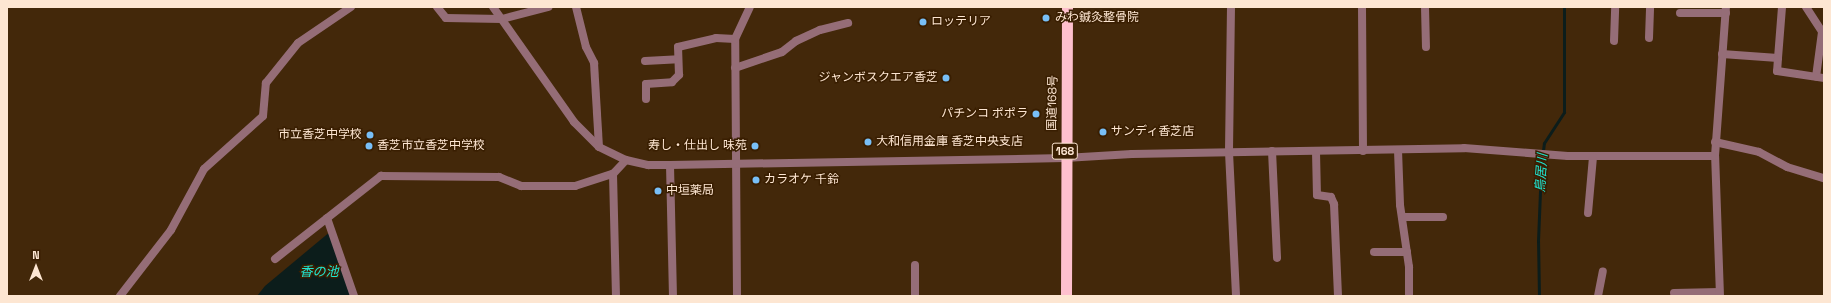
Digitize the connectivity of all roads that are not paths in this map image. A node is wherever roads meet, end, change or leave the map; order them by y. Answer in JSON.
{"nodes":[{"id":1,"x":351,"y":7,"type":"edge"},
{"id":2,"x":437,"y":7,"type":"edge"},
{"id":3,"x":493,"y":7,"type":"edge"},
{"id":4,"x":548,"y":7,"type":"edge"},
{"id":5,"x":576,"y":7,"type":"edge"},
{"id":6,"x":750,"y":7,"type":"edge"},
{"id":7,"x":1067,"y":7,"type":"edge"},
{"id":8,"x":1231,"y":7,"type":"edge"},
{"id":9,"x":1362,"y":7,"type":"edge"},
{"id":10,"x":1425,"y":7,"type":"edge"},
{"id":11,"x":1615,"y":7,"type":"edge"},
{"id":12,"x":1650,"y":7,"type":"edge"},
{"id":13,"x":1782,"y":7,"type":"edge"},
{"id":14,"x":1806,"y":7,"type":"edge"},
{"id":15,"x":1726,"y":10,"type":"edge"},
{"id":16,"x":1680,"y":13,"type":"dead end"},
{"id":17,"x":502,"y":19,"type":"junction"},
{"id":18,"x":848,"y":23,"type":"dead end"},
{"id":19,"x":1650,"y":38,"type":"dead end"},
{"id":20,"x":735,"y":39,"type":"junction"},
{"id":21,"x":1614,"y":41,"type":"dead end"},
{"id":22,"x":1426,"y":47,"type":"dead end"},
{"id":23,"x":1722,"y":54,"type":"junction"},
{"id":24,"x":1778,"y":58,"type":"junction"},
{"id":25,"x":678,"y":59,"type":"junction"},
{"id":26,"x":645,"y":61,"type":"dead end"},
{"id":27,"x":735,"y":68,"type":"junction"},
{"id":28,"x":1820,"y":78,"type":"edge"},
{"id":29,"x":646,"y":99,"type":"dead end"},
{"id":30,"x":1715,"y":142,"type":"junction"},
{"id":31,"x":599,"y":147,"type":"junction"},
{"id":32,"x":1398,"y":150,"type":"junction"},
{"id":33,"x":1272,"y":151,"type":"junction"},
{"id":34,"x":1363,"y":151,"type":"junction"},
{"id":35,"x":1229,"y":152,"type":"junction"},
{"id":36,"x":1316,"y":152,"type":"junction"},
{"id":37,"x":1593,"y":156,"type":"junction"},
{"id":38,"x":1714,"y":156,"type":"junction"},
{"id":39,"x":1065,"y":158,"type":"junction"},
{"id":40,"x":626,"y":160,"type":"junction"},
{"id":41,"x":736,"y":164,"type":"junction"},
{"id":42,"x":670,"y":165,"type":"junction"},
{"id":43,"x":612,"y":174,"type":"junction"},
{"id":44,"x":1824,"y":178,"type":"edge"},
{"id":45,"x":1588,"y":213,"type":"dead end"},
{"id":46,"x":1402,"y":217,"type":"junction"},
{"id":47,"x":1443,"y":217,"type":"dead end"},
{"id":48,"x":327,"y":218,"type":"junction"},
{"id":49,"x":1374,"y":252,"type":"dead end"},
{"id":50,"x":1407,"y":252,"type":"junction"},
{"id":51,"x":1277,"y":258,"type":"dead end"},
{"id":52,"x":275,"y":259,"type":"dead end"},
{"id":53,"x":915,"y":265,"type":"dead end"},
{"id":54,"x":1603,"y":271,"type":"dead end"},
{"id":55,"x":1674,"y":293,"type":"dead end"},
{"id":56,"x":1720,"y":294,"type":"edge"},
{"id":57,"x":120,"y":296,"type":"edge"},
{"id":58,"x":354,"y":296,"type":"edge"},
{"id":59,"x":616,"y":296,"type":"edge"},
{"id":60,"x":673,"y":296,"type":"edge"},
{"id":61,"x":737,"y":296,"type":"edge"},
{"id":62,"x":915,"y":296,"type":"edge"},
{"id":63,"x":1066,"y":296,"type":"edge"},
{"id":64,"x":1236,"y":296,"type":"edge"},
{"id":65,"x":1338,"y":296,"type":"edge"},
{"id":66,"x":1410,"y":296,"type":"edge"},
{"id":67,"x":1598,"y":296,"type":"edge"}],
"edges":[{"from":1,"to":57,"type":"street"},
{"from":2,"to":17,"type":"street"},
{"from":3,"to":17,"type":"street"},
{"from":4,"to":17,"type":"street"},
{"from":5,"to":31,"type":"street"},
{"from":6,"to":20,"type":"street"},
{"from":7,"to":39,"type":"highway","name":"国道168号","number":"168"},
{"from":8,"to":35,"type":"street"},
{"from":9,"to":34,"type":"street"},
{"from":10,"to":22,"type":"street"},
{"from":11,"to":21,"type":"street"},
{"from":12,"to":19,"type":"street"},
{"from":13,"to":24,"type":"street"},
{"from":14,"to":28,"type":"street"},
{"from":15,"to":16,"type":"street"},
{"from":15,"to":23,"type":"street"},
{"from":17,"to":31,"type":"street"},
{"from":18,"to":27,"type":"street"},
{"from":20,"to":25,"type":"street"},
{"from":20,"to":27,"type":"street"},
{"from":23,"to":24,"type":"street"},
{"from":23,"to":30,"type":"street"},
{"from":24,"to":28,"type":"street"},
{"from":25,"to":26,"type":"street"},
{"from":25,"to":29,"type":"street"},
{"from":27,"to":41,"type":"street"},
{"from":30,"to":38,"type":"street"},
{"from":30,"to":44,"type":"street"},
{"from":31,"to":40,"type":"street"},
{"from":32,"to":34,"type":"street"},
{"from":32,"to":37,"type":"street"},
{"from":32,"to":46,"type":"street"},
{"from":33,"to":35,"type":"street"},
{"from":33,"to":36,"type":"street"},
{"from":33,"to":51,"type":"street"},
{"from":34,"to":36,"type":"street"},
{"from":35,"to":39,"type":"street"},
{"from":35,"to":64,"type":"street"},
{"from":36,"to":65,"type":"street"},
{"from":37,"to":38,"type":"street"},
{"from":37,"to":45,"type":"street"},
{"from":38,"to":56,"type":"street"},
{"from":39,"to":41,"type":"street"},
{"from":39,"to":63,"type":"highway","name":"国道168号","number":"168"},
{"from":40,"to":42,"type":"street"},
{"from":40,"to":43,"type":"street"},
{"from":41,"to":42,"type":"street"},
{"from":41,"to":61,"type":"street"},
{"from":42,"to":60,"type":"street"},
{"from":43,"to":48,"type":"street"},
{"from":43,"to":59,"type":"street"},
{"from":46,"to":47,"type":"street"},
{"from":46,"to":50,"type":"street"},
{"from":48,"to":52,"type":"street"},
{"from":48,"to":58,"type":"street"},
{"from":49,"to":50,"type":"street"},
{"from":50,"to":66,"type":"street"},
{"from":53,"to":62,"type":"street"},
{"from":54,"to":67,"type":"street"},
{"from":55,"to":56,"type":"street"}]}
